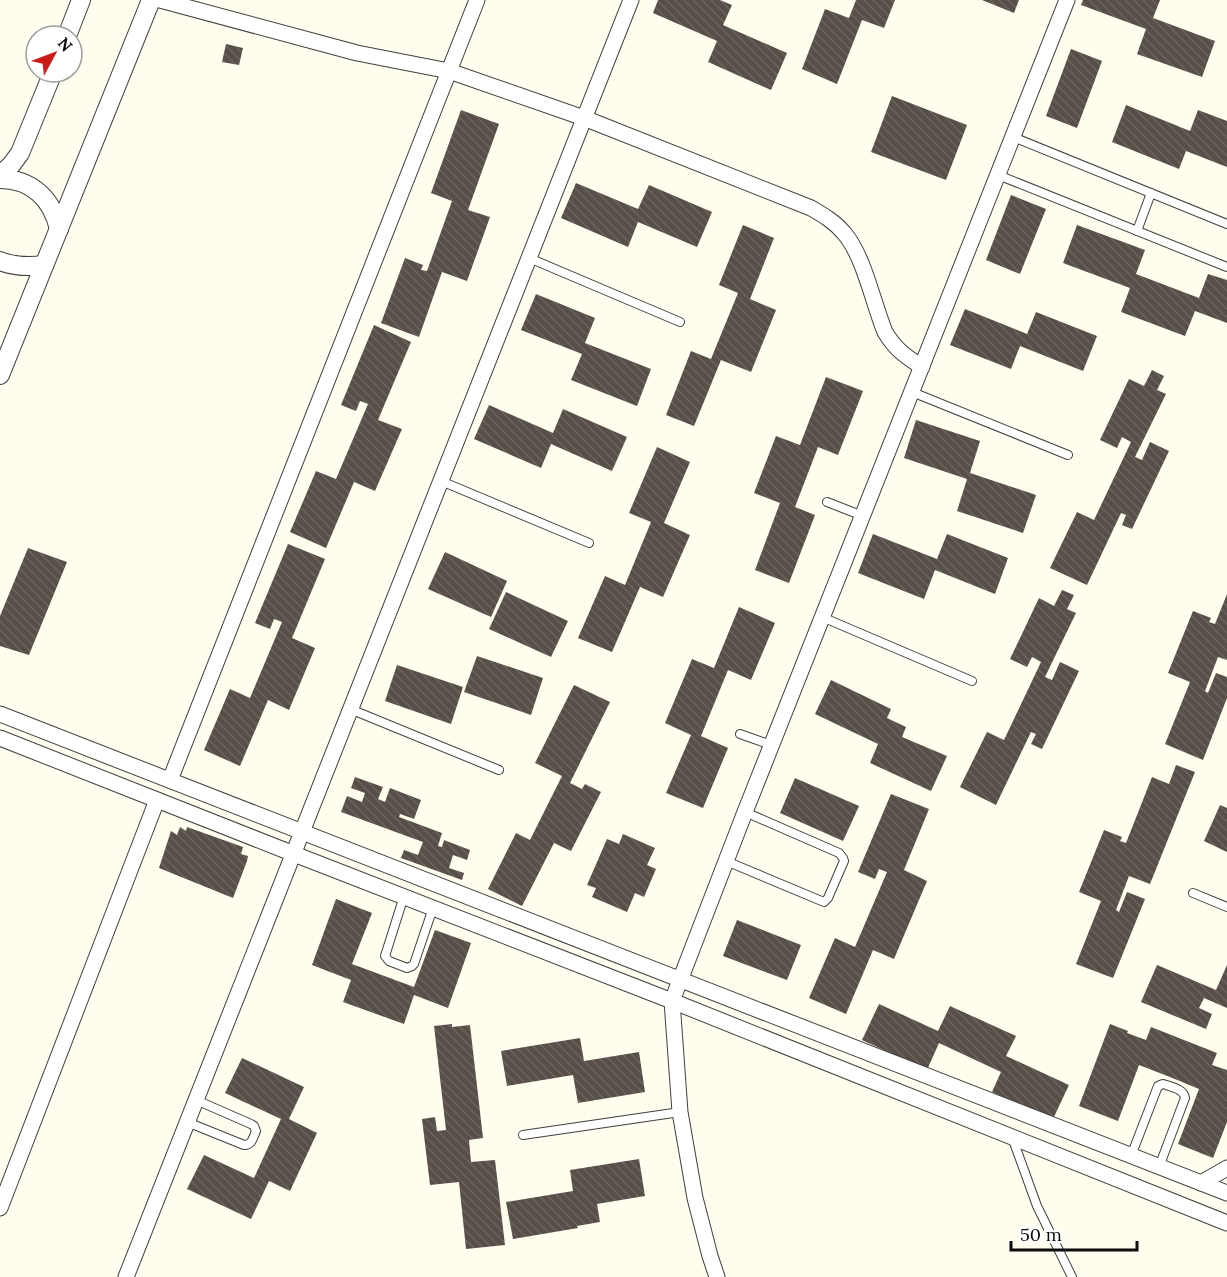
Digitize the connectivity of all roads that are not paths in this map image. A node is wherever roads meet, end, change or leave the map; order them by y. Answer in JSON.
{"nodes":[{"id":1,"x":81,"y":0,"type":"edge"},
{"id":2,"x":151,"y":0,"type":"edge"},
{"id":3,"x":160,"y":0,"type":"edge"},
{"id":4,"x":477,"y":0,"type":"edge"},
{"id":5,"x":631,"y":0,"type":"edge"},
{"id":6,"x":1067,"y":0,"type":"edge"},
{"id":7,"x":72,"y":24,"type":"edge"},
{"id":8,"x":449,"y":72,"type":"junction"},
{"id":9,"x":47,"y":84,"type":"edge"},
{"id":10,"x":584,"y":118,"type":"junction"},
{"id":11,"x":1013,"y":137,"type":"junction"},
{"id":12,"x":998,"y":175,"type":"junction"},
{"id":13,"x":0,"y":178,"type":"edge"},
{"id":14,"x":1152,"y":193,"type":"junction"},
{"id":15,"x":1227,"y":224,"type":"edge"},
{"id":16,"x":59,"y":229,"type":"junction"},
{"id":17,"x":1137,"y":231,"type":"junction"},
{"id":18,"x":529,"y":258,"type":"junction"},
{"id":19,"x":0,"y":261,"type":"edge"},
{"id":20,"x":44,"y":265,"type":"junction"},
{"id":21,"x":1227,"y":267,"type":"edge"},
{"id":22,"x":680,"y":322,"type":"dead end"},
{"id":23,"x":922,"y":367,"type":"junction"},
{"id":24,"x":0,"y":375,"type":"edge"},
{"id":25,"x":912,"y":392,"type":"junction"},
{"id":26,"x":1068,"y":455,"type":"dead end"},
{"id":27,"x":441,"y":481,"type":"junction"},
{"id":28,"x":827,"y":502,"type":"dead end"},
{"id":29,"x":862,"y":516,"type":"junction"},
{"id":30,"x":589,"y":543,"type":"dead end"},
{"id":31,"x":822,"y":616,"type":"junction"},
{"id":32,"x":972,"y":681,"type":"dead end"},
{"id":33,"x":350,"y":709,"type":"junction"},
{"id":34,"x":0,"y":714,"type":"edge"},
{"id":35,"x":740,"y":734,"type":"dead end"},
{"id":36,"x":0,"y":738,"type":"edge"},
{"id":37,"x":771,"y":745,"type":"junction"},
{"id":38,"x":499,"y":770,"type":"dead end"},
{"id":39,"x":170,"y":780,"type":"junction"},
{"id":40,"x":157,"y":800,"type":"junction"},
{"id":41,"x":745,"y":812,"type":"junction"},
{"id":42,"x":303,"y":832,"type":"junction"},
{"id":43,"x":294,"y":854,"type":"junction"},
{"id":44,"x":726,"y":861,"type":"junction"},
{"id":45,"x":1193,"y":893,"type":"dead end"},
{"id":46,"x":404,"y":896,"type":"junction"},
{"id":47,"x":1227,"y":907,"type":"edge"},
{"id":48,"x":433,"y":908,"type":"junction"},
{"id":49,"x":679,"y":979,"type":"junction"},
{"id":50,"x":672,"y":1000,"type":"junction"},
{"id":51,"x":196,"y":1100,"type":"junction"},
{"id":52,"x":680,"y":1112,"type":"junction"},
{"id":53,"x":187,"y":1122,"type":"junction"},
{"id":54,"x":523,"y":1135,"type":"dead end"},
{"id":55,"x":1012,"y":1136,"type":"junction"},
{"id":56,"x":1131,"y":1156,"type":"junction"},
{"id":57,"x":1159,"y":1167,"type":"junction"},
{"id":58,"x":1227,"y":1168,"type":"edge"},
{"id":59,"x":1200,"y":1183,"type":"junction"},
{"id":60,"x":1227,"y":1193,"type":"edge"},
{"id":61,"x":0,"y":1208,"type":"edge"},
{"id":62,"x":1227,"y":1223,"type":"edge"},
{"id":63,"x":126,"y":1277,"type":"edge"},
{"id":64,"x":717,"y":1277,"type":"edge"},
{"id":65,"x":1072,"y":1277,"type":"edge"}],
"edges":[{"from":1,"to":7,"type":"street"},
{"from":2,"to":16,"type":"street"},
{"from":3,"to":8,"type":"street"},
{"from":4,"to":8,"type":"street"},
{"from":5,"to":10,"type":"street"},
{"from":6,"to":11,"type":"street"},
{"from":8,"to":10,"type":"street"},
{"from":8,"to":39,"type":"street"},
{"from":9,"to":13,"type":"street"},
{"from":10,"to":18,"type":"street"},
{"from":10,"to":23,"type":"street"},
{"from":11,"to":12,"type":"street"},
{"from":11,"to":14,"type":"lane"},
{"from":12,"to":17,"type":"lane"},
{"from":12,"to":23,"type":"street"},
{"from":13,"to":16,"type":"street"},
{"from":14,"to":15,"type":"lane"},
{"from":14,"to":17,"type":"lane"},
{"from":16,"to":20,"type":"street"},
{"from":17,"to":21,"type":"lane"},
{"from":18,"to":22,"type":"lane"},
{"from":18,"to":27,"type":"street"},
{"from":19,"to":20,"type":"street"},
{"from":20,"to":24,"type":"street"},
{"from":23,"to":25,"type":"street"},
{"from":25,"to":26,"type":"lane"},
{"from":25,"to":29,"type":"street"},
{"from":27,"to":30,"type":"lane"},
{"from":27,"to":33,"type":"street"},
{"from":28,"to":29,"type":"lane"},
{"from":29,"to":31,"type":"street"},
{"from":31,"to":32,"type":"lane"},
{"from":31,"to":37,"type":"street"},
{"from":33,"to":38,"type":"lane"},
{"from":33,"to":42,"type":"street"},
{"from":34,"to":39,"type":"street"},
{"from":35,"to":37,"type":"lane"},
{"from":36,"to":40,"type":"street"},
{"from":37,"to":41,"type":"street"},
{"from":39,"to":42,"type":"street"},
{"from":40,"to":43,"type":"street"},
{"from":40,"to":61,"type":"street"},
{"from":41,"to":44,"type":"street"},
{"from":41,"to":44,"type":"lane"},
{"from":42,"to":43,"type":"street"},
{"from":42,"to":49,"type":"street"},
{"from":43,"to":46,"type":"street"},
{"from":43,"to":51,"type":"street"},
{"from":44,"to":49,"type":"street"},
{"from":45,"to":47,"type":"lane"},
{"from":46,"to":48,"type":"street"},
{"from":46,"to":48,"type":"lane"},
{"from":48,"to":50,"type":"street"},
{"from":49,"to":50,"type":"street"},
{"from":49,"to":56,"type":"street"},
{"from":50,"to":52,"type":"street"},
{"from":50,"to":55,"type":"street"},
{"from":51,"to":53,"type":"street"},
{"from":51,"to":53,"type":"lane"},
{"from":52,"to":54,"type":"lane"},
{"from":52,"to":64,"type":"street"},
{"from":53,"to":63,"type":"street"},
{"from":55,"to":62,"type":"street"},
{"from":55,"to":65,"type":"lane"},
{"from":56,"to":57,"type":"street"},
{"from":56,"to":57,"type":"lane"},
{"from":57,"to":59,"type":"street"},
{"from":58,"to":59,"type":"street"},
{"from":59,"to":60,"type":"street"}]}
